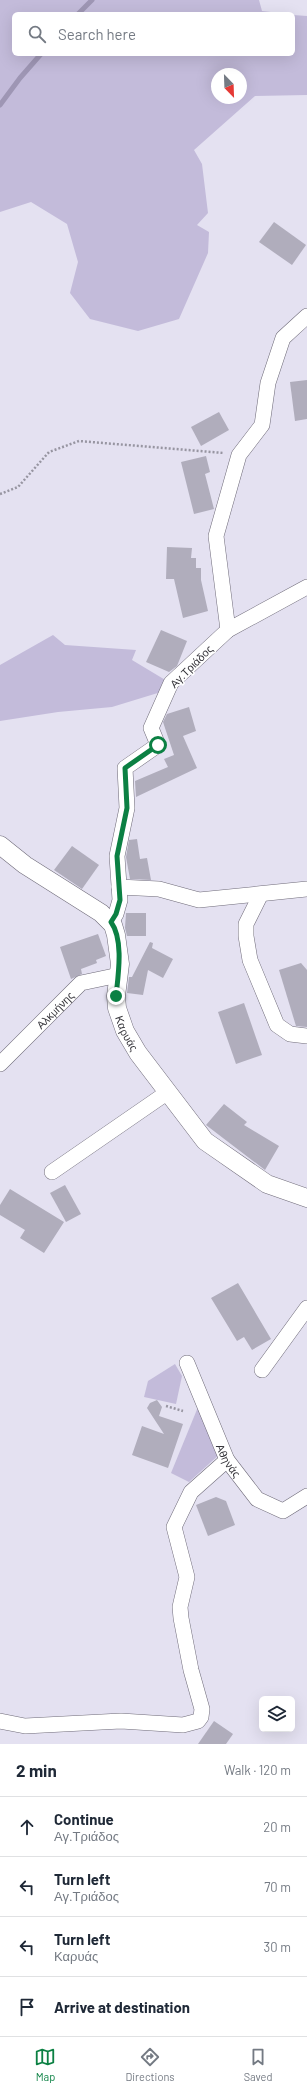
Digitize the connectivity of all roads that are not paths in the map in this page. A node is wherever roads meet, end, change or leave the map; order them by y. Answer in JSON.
{"nodes":[{"id":1,"x":307,"y":316,"type":"edge"},
{"id":2,"x":307,"y":587,"type":"edge"},
{"id":3,"x":228,"y":630,"type":"junction"},
{"id":4,"x":0,"y":845,"type":"edge"},
{"id":5,"x":118,"y":887,"type":"junction"},
{"id":6,"x":307,"y":889,"type":"edge"},
{"id":7,"x":261,"y":894,"type":"junction"},
{"id":8,"x":111,"y":922,"type":"junction"},
{"id":9,"x":119,"y":976,"type":"junction"},
{"id":10,"x":307,"y":1036,"type":"edge"},
{"id":11,"x":0,"y":1064,"type":"edge"},
{"id":12,"x":168,"y":1092,"type":"junction"},
{"id":13,"x":52,"y":1172,"type":"dead end"},
{"id":14,"x":307,"y":1198,"type":"edge"},
{"id":15,"x":307,"y":1308,"type":"edge"},
{"id":16,"x":187,"y":1363,"type":"dead end"},
{"id":17,"x":262,"y":1370,"type":"dead end"},
{"id":18,"x":227,"y":1460,"type":"junction"},
{"id":19,"x":307,"y":1496,"type":"edge"},
{"id":20,"x":0,"y":1721,"type":"edge"}],
"edges":[{"from":1,"to":3,"type":"street"},
{"from":2,"to":3,"type":"street"},
{"from":3,"to":5,"type":"street","name":"Αγ.Τριάδος"},
{"from":4,"to":8,"type":"street"},
{"from":5,"to":7,"type":"street"},
{"from":5,"to":8,"type":"street","name":"Αγ.Τριάδος"},
{"from":6,"to":7,"type":"street"},
{"from":7,"to":10,"type":"street"},
{"from":8,"to":9,"type":"street","name":"Καρυάς"},
{"from":9,"to":11,"type":"street","name":"Αλκμήνης"},
{"from":9,"to":12,"type":"street","name":"Καρυάς"},
{"from":12,"to":13,"type":"street"},
{"from":12,"to":14,"type":"street","name":"Καρυάς"},
{"from":15,"to":17,"type":"street"},
{"from":16,"to":18,"type":"street","name":"Αθηνάς"},
{"from":18,"to":19,"type":"street","name":"Αθηνάς"},
{"from":18,"to":20,"type":"street"}]}
